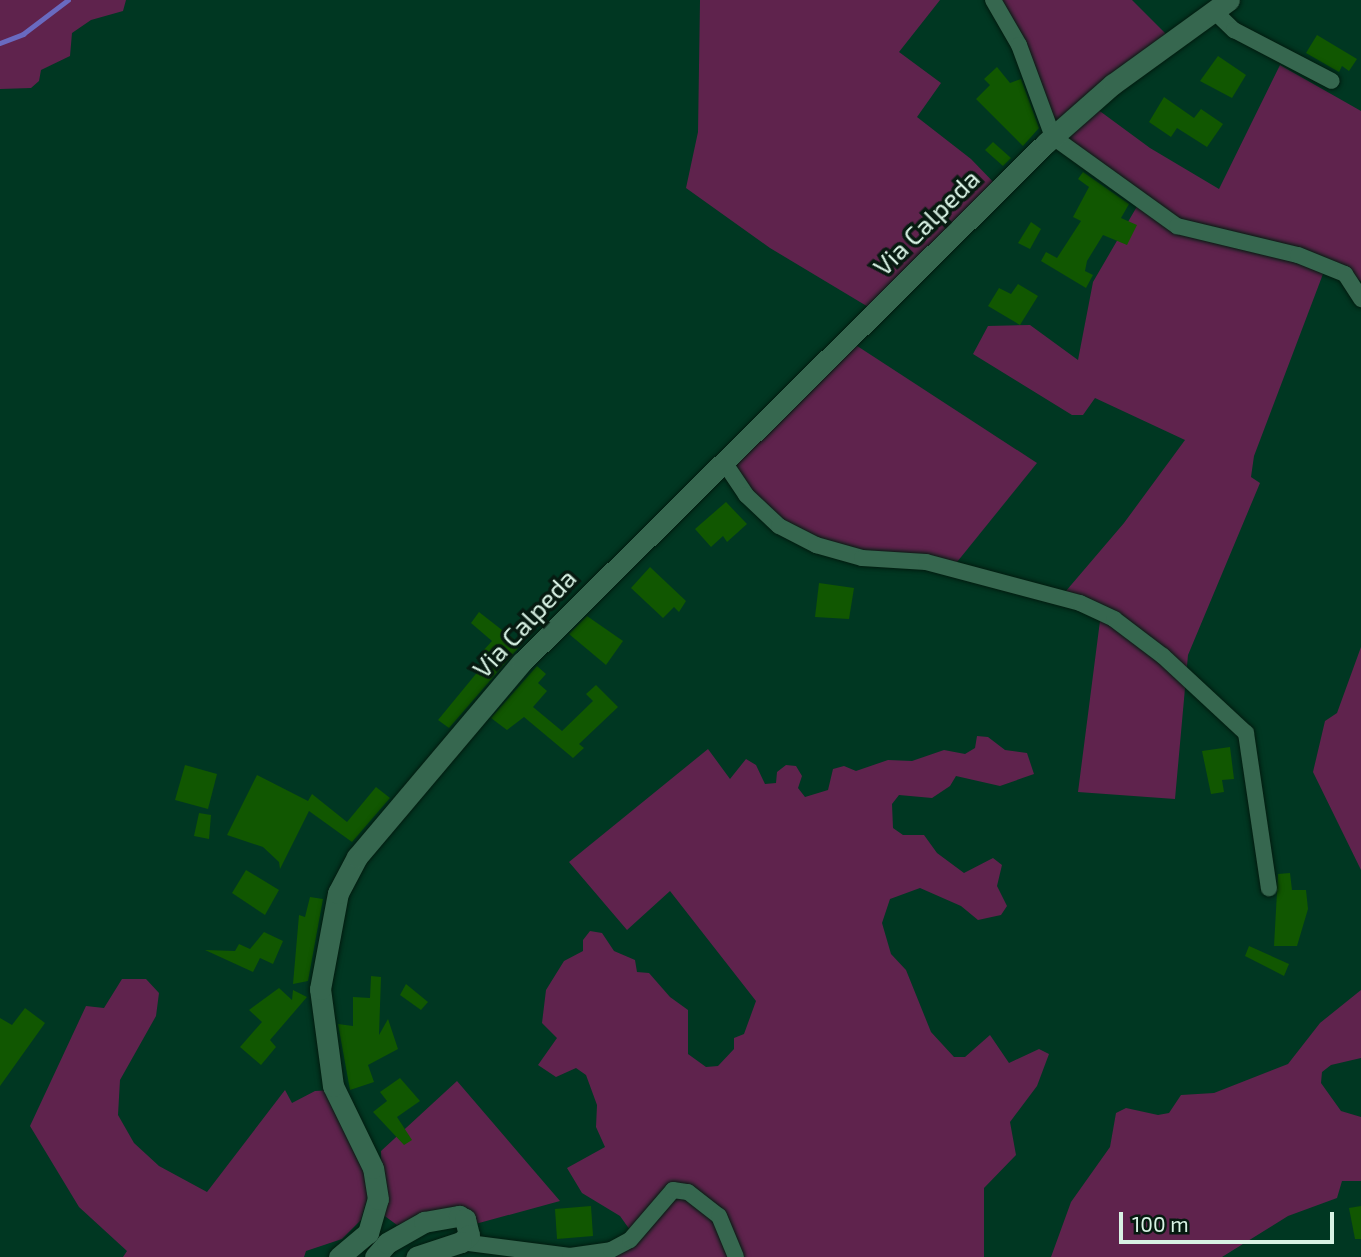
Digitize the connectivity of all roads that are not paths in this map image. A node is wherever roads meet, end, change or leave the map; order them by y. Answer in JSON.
{"nodes":[{"id":1,"x":993,"y":0,"type":"edge"},
{"id":2,"x":1221,"y":6,"type":"edge"},
{"id":3,"x":1332,"y":81,"type":"dead end"},
{"id":4,"x":1052,"y":136,"type":"junction"},
{"id":5,"x":1353,"y":277,"type":"edge"},
{"id":6,"x":1361,"y":299,"type":"edge"},
{"id":7,"x":724,"y":462,"type":"junction"},
{"id":8,"x":1269,"y":888,"type":"dead end"},
{"id":9,"x":461,"y":1242,"type":"junction"},
{"id":10,"x":339,"y":1257,"type":"edge"},
{"id":11,"x":374,"y":1257,"type":"edge"},
{"id":12,"x":416,"y":1257,"type":"edge"},
{"id":13,"x":736,"y":1257,"type":"edge"}],
"edges":[{"from":1,"to":4,"type":"street"},
{"from":2,"to":3,"type":"street"},
{"from":2,"to":4,"type":"street","name":"Via Calpeda"},
{"from":4,"to":5,"type":"street"},
{"from":4,"to":7,"type":"street","name":"Via Calpeda"},
{"from":5,"to":6,"type":"street"},
{"from":7,"to":8,"type":"street"},
{"from":7,"to":10,"type":"street","name":"Via Calpeda"},
{"from":9,"to":11,"type":"street"},
{"from":9,"to":12,"type":"street"},
{"from":9,"to":13,"type":"street"}]}
